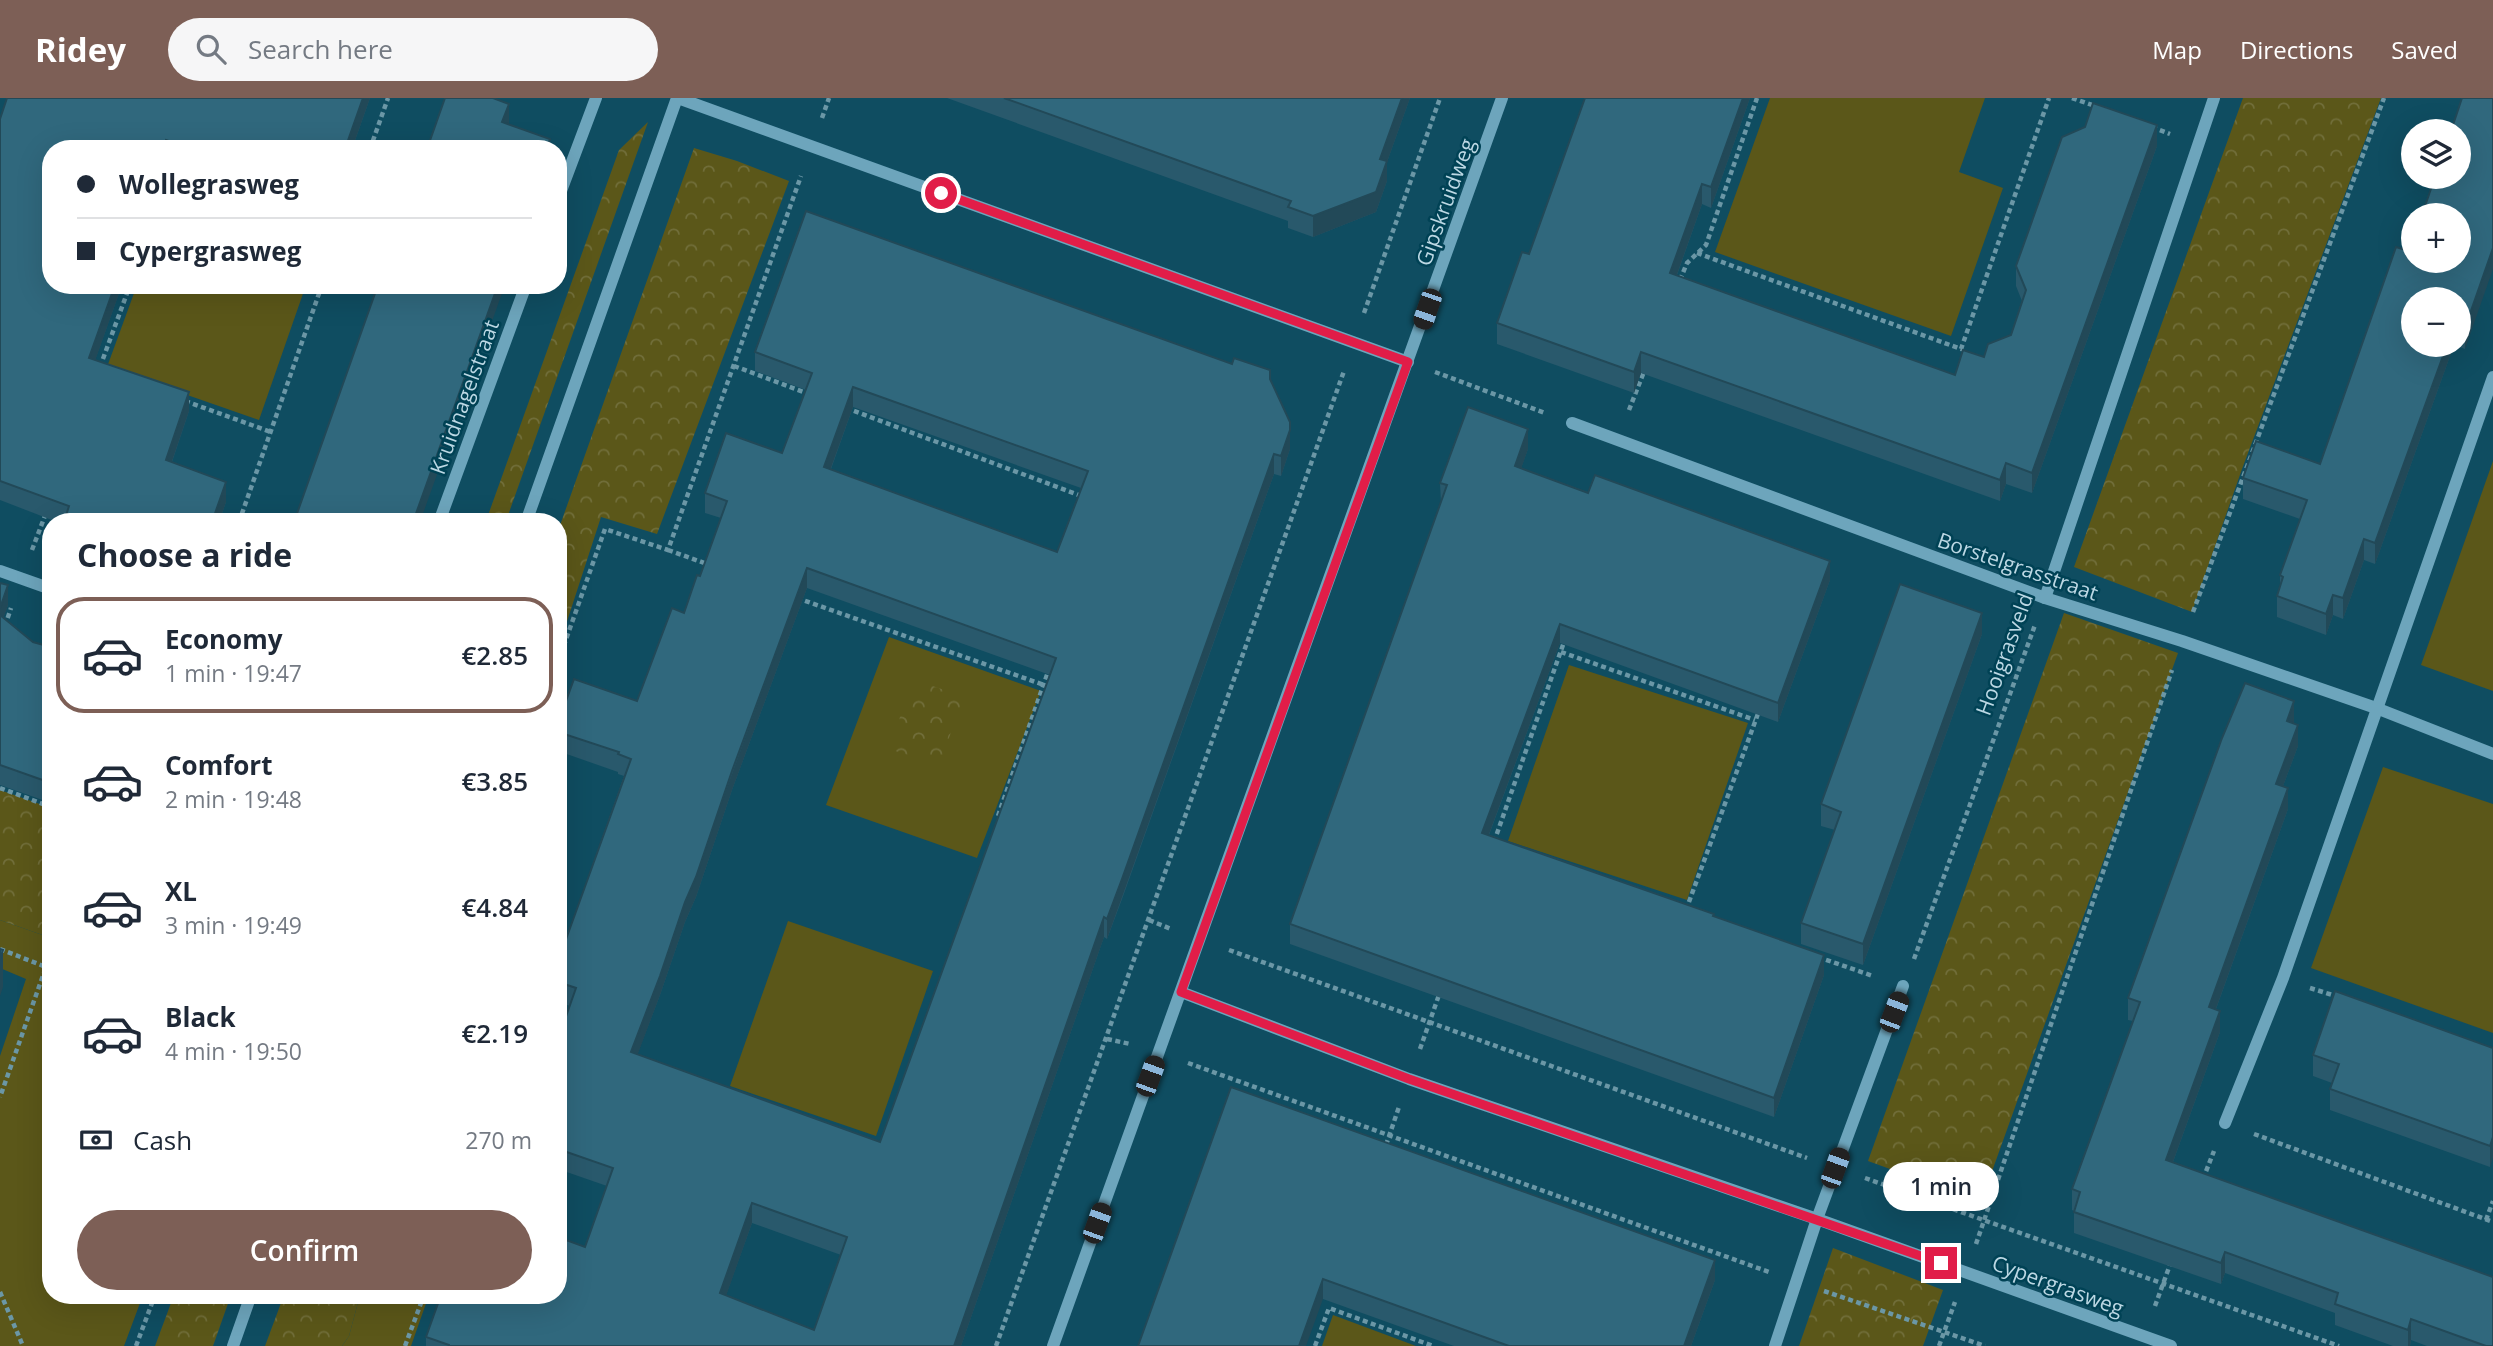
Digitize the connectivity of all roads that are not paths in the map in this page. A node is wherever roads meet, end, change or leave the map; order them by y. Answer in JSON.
{"nodes":[{"id":1,"x":596,"y":98,"type":"edge"},
{"id":2,"x":678,"y":98,"type":"edge"},
{"id":3,"x":1502,"y":98,"type":"edge"},
{"id":4,"x":2214,"y":98,"type":"edge"},
{"id":5,"x":567,"y":175,"type":"edge"},
{"id":6,"x":523,"y":294,"type":"edge"},
{"id":7,"x":1408,"y":362,"type":"junction"},
{"id":8,"x":2493,"y":377,"type":"edge"},
{"id":9,"x":1572,"y":423,"type":"road end"},
{"id":10,"x":442,"y":513,"type":"edge"},
{"id":11,"x":529,"y":513,"type":"edge"},
{"id":12,"x":0,"y":571,"type":"edge"},
{"id":13,"x":42,"y":586,"type":"edge"},
{"id":14,"x":2045,"y":598,"type":"junction"},
{"id":15,"x":2376,"y":708,"type":"junction"},
{"id":16,"x":2493,"y":754,"type":"edge"},
{"id":17,"x":1903,"y":986,"type":"road end"},
{"id":18,"x":1181,"y":992,"type":"junction"},
{"id":19,"x":2225,"y":1123,"type":"road end"},
{"id":20,"x":1817,"y":1219,"type":"junction"},
{"id":21,"x":248,"y":1304,"type":"edge"},
{"id":22,"x":233,"y":1346,"type":"edge"},
{"id":23,"x":1053,"y":1346,"type":"edge"},
{"id":24,"x":1775,"y":1346,"type":"edge"},
{"id":25,"x":2171,"y":1346,"type":"edge"}],
"edges":[{"from":1,"to":5,"type":"street"},
{"from":2,"to":7,"type":"street"},
{"from":2,"to":11,"type":"street"},
{"from":3,"to":7,"type":"street","name":"Gipskruidweg"},
{"from":4,"to":14,"type":"street","name":"Hooigrasveld"},
{"from":6,"to":10,"type":"street","name":"Kruidnagelstraat"},
{"from":7,"to":18,"type":"street","name":"Gipskruidweg"},
{"from":8,"to":15,"type":"street"},
{"from":9,"to":14,"type":"street","name":"Borstelgrasstraat"},
{"from":12,"to":13,"type":"street"},
{"from":14,"to":15,"type":"street","name":"Borstelgrasstraat"},
{"from":15,"to":16,"type":"street","name":"Borstelgrasstraat"},
{"from":15,"to":19,"type":"street"},
{"from":17,"to":20,"type":"street"},
{"from":18,"to":20,"type":"street","name":"Cypergrasweg"},
{"from":18,"to":23,"type":"street","name":"Gipskruidweg"},
{"from":20,"to":24,"type":"street"},
{"from":20,"to":25,"type":"street","name":"Cypergrasweg"},
{"from":21,"to":22,"type":"street"}]}
